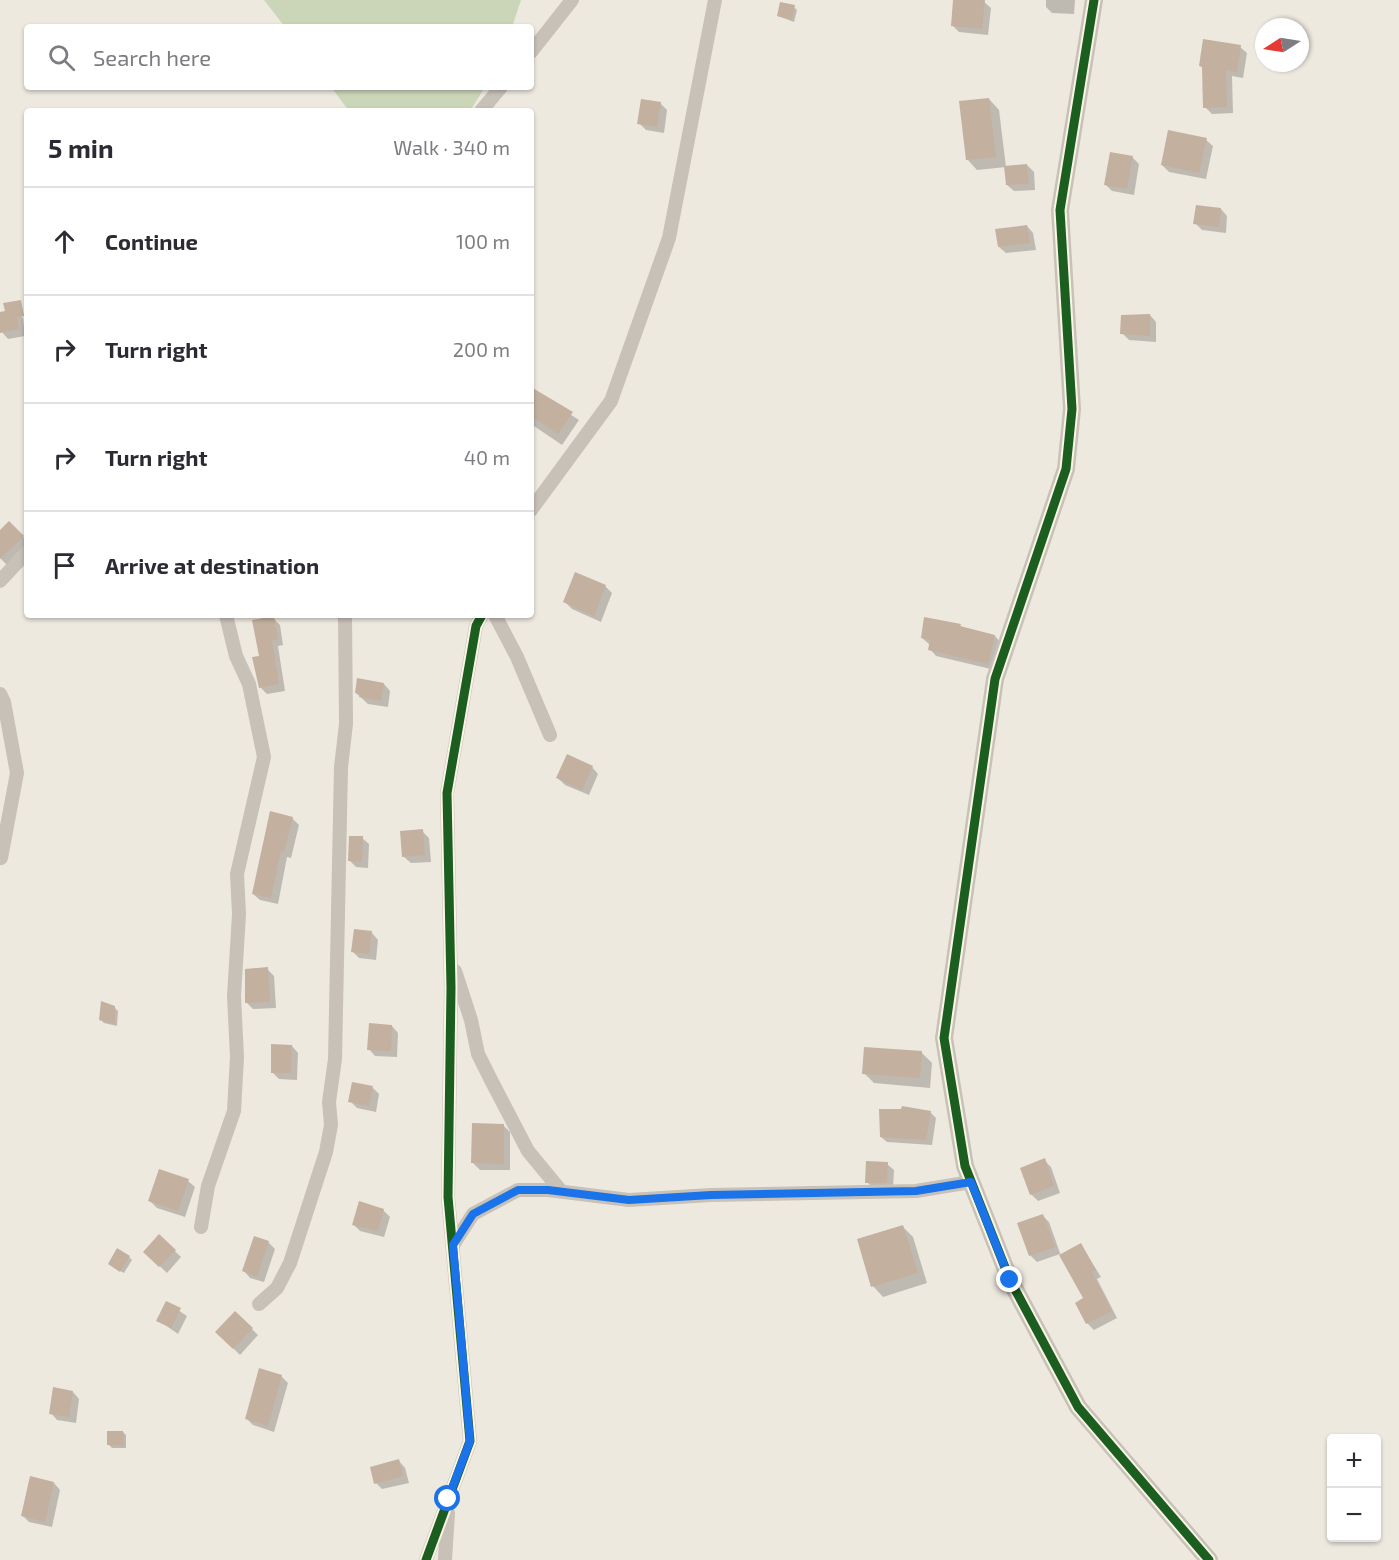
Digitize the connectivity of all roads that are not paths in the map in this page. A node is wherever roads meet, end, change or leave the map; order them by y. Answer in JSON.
{"nodes":[{"id":1,"x":572,"y":0,"type":"edge"},
{"id":2,"x":716,"y":0,"type":"edge"},
{"id":3,"x":1094,"y":0,"type":"edge"},
{"id":4,"x":534,"y":47,"type":"edge"},
{"id":5,"x":498,"y":90,"type":"edge"},
{"id":6,"x":484,"y":108,"type":"edge"},
{"id":7,"x":534,"y":506,"type":"edge"},
{"id":8,"x":24,"y":555,"type":"edge"},
{"id":9,"x":0,"y":581,"type":"edge"},
{"id":10,"x":227,"y":618,"type":"edge"},
{"id":11,"x":345,"y":618,"type":"edge"},
{"id":12,"x":481,"y":618,"type":"edge"},
{"id":13,"x":497,"y":618,"type":"edge"},
{"id":14,"x":0,"y":694,"type":"edge"},
{"id":15,"x":550,"y":735,"type":"dead end"},
{"id":16,"x":1,"y":858,"type":"edge"},
{"id":17,"x":451,"y":959,"type":"junction"},
{"id":18,"x":971,"y":1182,"type":"junction"},
{"id":19,"x":561,"y":1191,"type":"junction"},
{"id":20,"x":201,"y":1227,"type":"dead end"},
{"id":21,"x":453,"y":1245,"type":"junction"},
{"id":22,"x":259,"y":1304,"type":"dead end"},
{"id":23,"x":448,"y":1499,"type":"junction"},
{"id":24,"x":426,"y":1560,"type":"edge"},
{"id":25,"x":444,"y":1560,"type":"edge"},
{"id":26,"x":1209,"y":1560,"type":"edge"}],
"edges":[{"from":1,"to":4,"type":"street"},
{"from":2,"to":7,"type":"street"},
{"from":3,"to":18,"type":"street"},
{"from":5,"to":6,"type":"street"},
{"from":8,"to":9,"type":"street"},
{"from":10,"to":20,"type":"street"},
{"from":11,"to":22,"type":"street"},
{"from":12,"to":17,"type":"street"},
{"from":13,"to":15,"type":"street"},
{"from":14,"to":16,"type":"street"},
{"from":17,"to":19,"type":"street"},
{"from":17,"to":21,"type":"street"},
{"from":18,"to":19,"type":"street"},
{"from":18,"to":26,"type":"street"},
{"from":19,"to":21,"type":"street"},
{"from":21,"to":23,"type":"street"},
{"from":23,"to":24,"type":"street"},
{"from":23,"to":25,"type":"street"}]}
